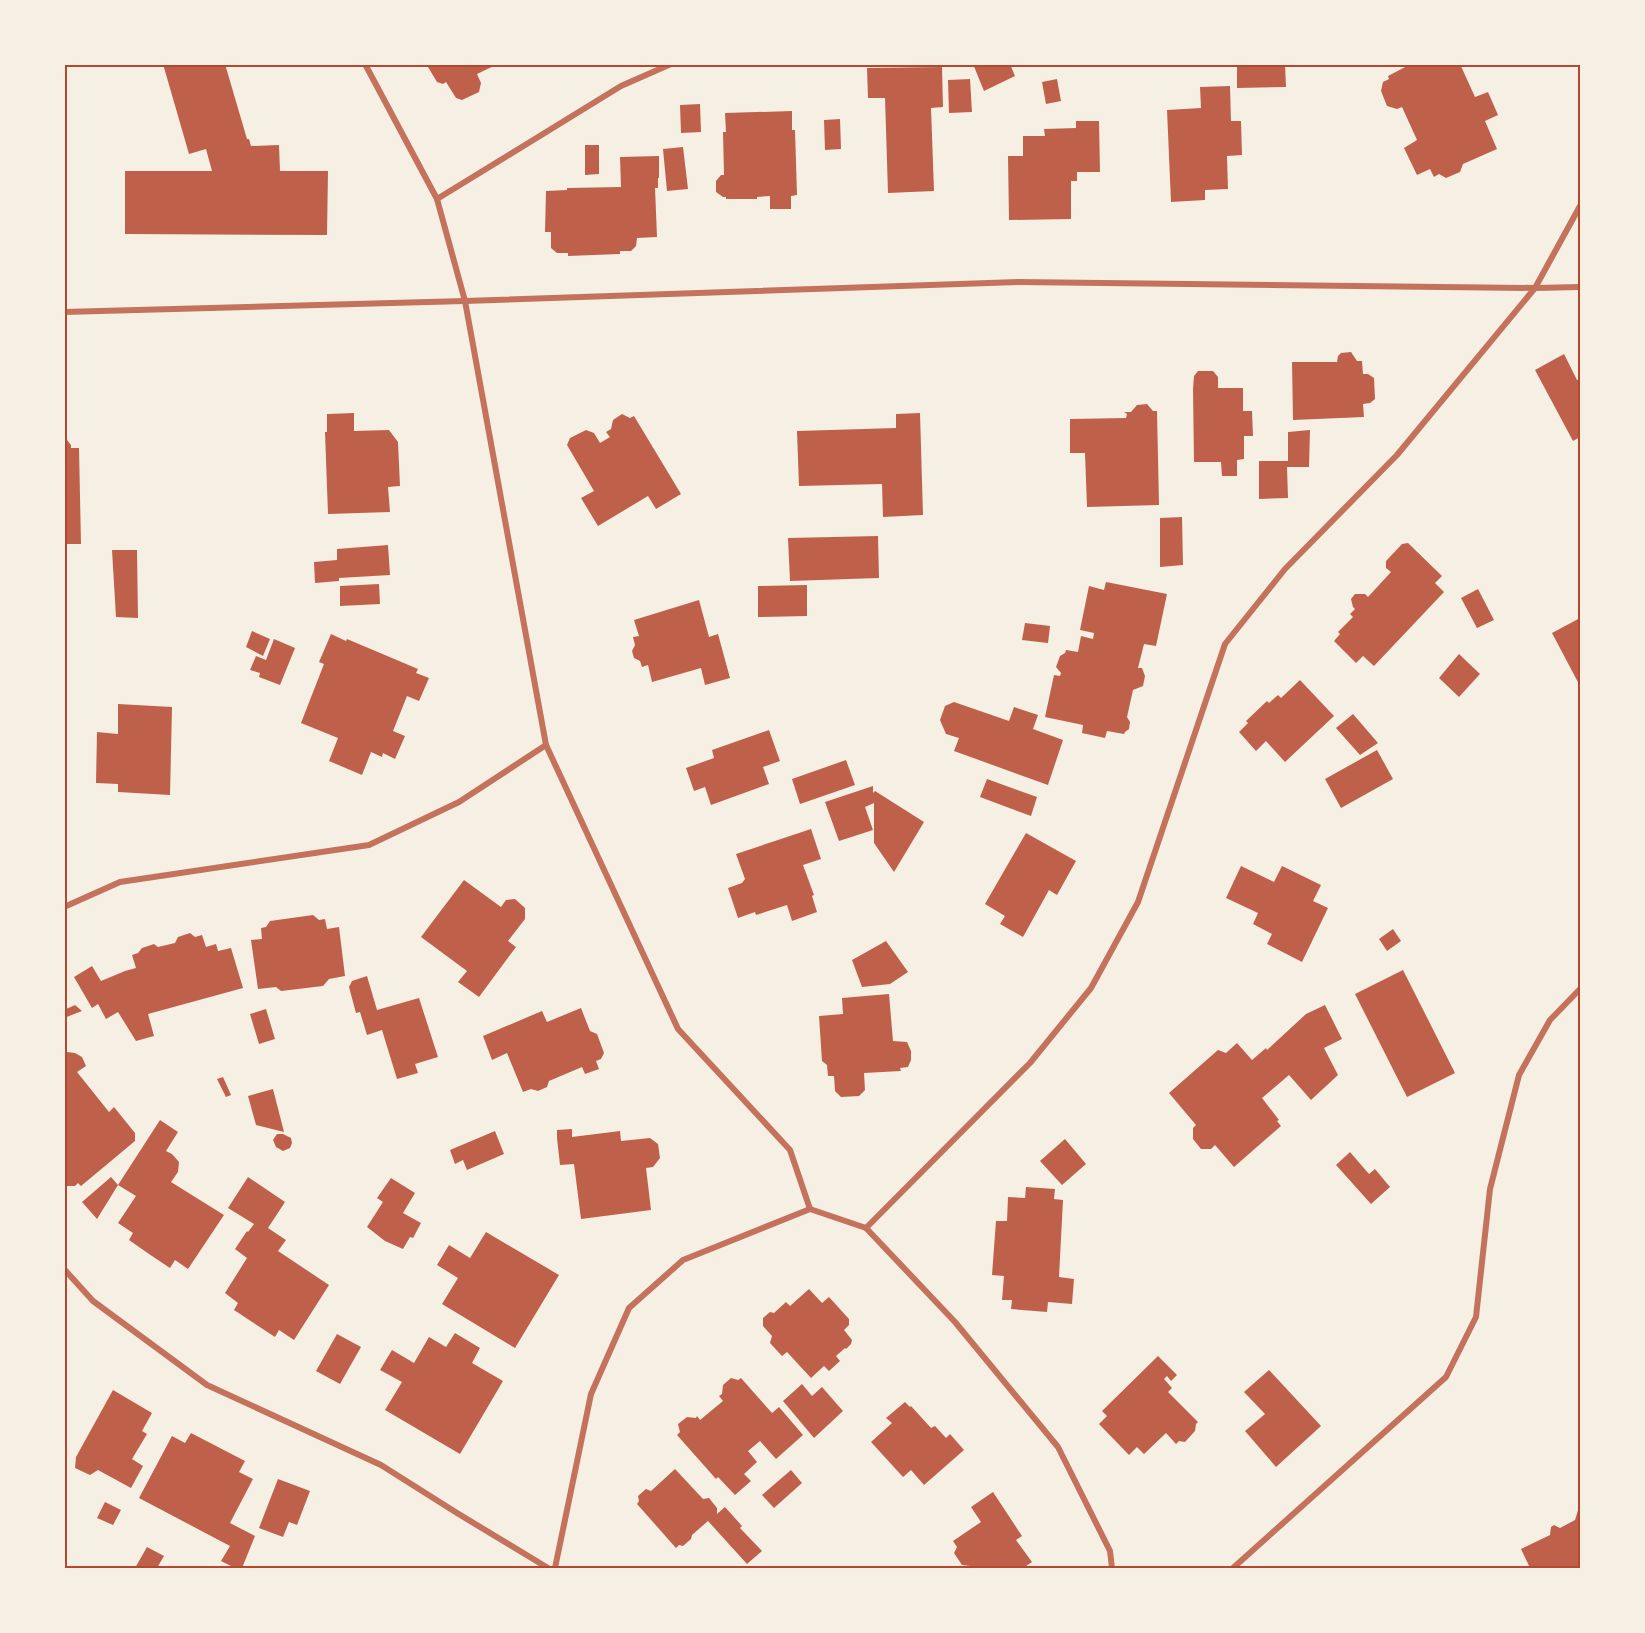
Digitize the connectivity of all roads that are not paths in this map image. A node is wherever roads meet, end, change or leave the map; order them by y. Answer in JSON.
{"nodes":[{"id":1,"x":365,"y":64,"type":"edge"},
{"id":2,"x":672,"y":64,"type":"edge"},
{"id":3,"x":437,"y":200,"type":"junction"},
{"id":4,"x":1581,"y":206,"type":"edge"},
{"id":5,"x":1581,"y":287,"type":"edge"},
{"id":6,"x":1535,"y":288,"type":"junction"},
{"id":7,"x":465,"y":301,"type":"junction"},
{"id":8,"x":64,"y":312,"type":"edge"},
{"id":9,"x":546,"y":745,"type":"junction"},
{"id":10,"x":64,"y":907,"type":"edge"},
{"id":11,"x":1581,"y":988,"type":"edge"},
{"id":12,"x":810,"y":1209,"type":"junction"},
{"id":13,"x":866,"y":1228,"type":"junction"},
{"id":14,"x":64,"y":1269,"type":"edge"},
{"id":15,"x":548,"y":1569,"type":"edge"},
{"id":16,"x":555,"y":1569,"type":"edge"},
{"id":17,"x":1112,"y":1569,"type":"edge"},
{"id":18,"x":1233,"y":1569,"type":"edge"}],
"edges":[{"from":1,"to":3,"type":"street"},
{"from":2,"to":3,"type":"street"},
{"from":3,"to":7,"type":"street"},
{"from":4,"to":6,"type":"street"},
{"from":5,"to":6,"type":"street"},
{"from":6,"to":7,"type":"street"},
{"from":6,"to":13,"type":"street"},
{"from":7,"to":8,"type":"street"},
{"from":7,"to":9,"type":"street"},
{"from":9,"to":10,"type":"street"},
{"from":9,"to":12,"type":"street"},
{"from":11,"to":18,"type":"street"},
{"from":12,"to":13,"type":"street"},
{"from":12,"to":16,"type":"street"},
{"from":13,"to":17,"type":"street"},
{"from":14,"to":15,"type":"street"}]}
